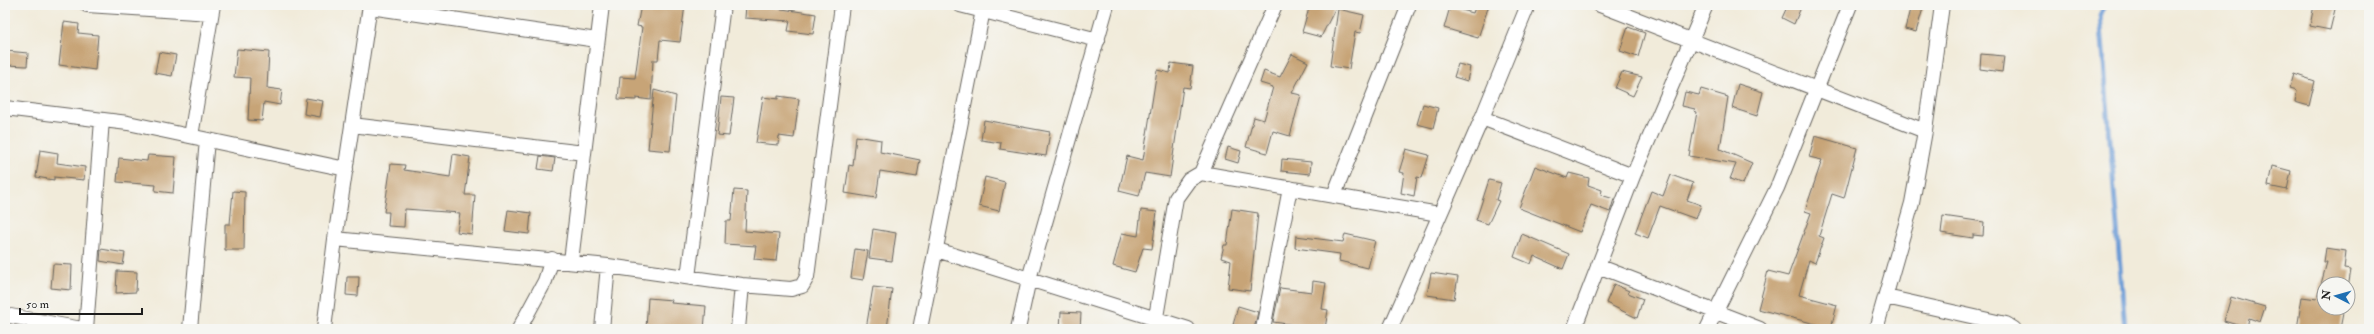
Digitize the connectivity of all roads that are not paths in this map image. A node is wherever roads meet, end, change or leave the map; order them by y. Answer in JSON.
{"nodes":[{"id":1,"x":87,"y":5,"type":"edge"},
{"id":2,"x":93,"y":5,"type":"edge"},
{"id":3,"x":602,"y":5,"type":"edge"},
{"id":4,"x":723,"y":5,"type":"edge"},
{"id":5,"x":842,"y":5,"type":"edge"},
{"id":6,"x":960,"y":5,"type":"edge"},
{"id":7,"x":1107,"y":5,"type":"edge"},
{"id":8,"x":1275,"y":5,"type":"edge"},
{"id":9,"x":1409,"y":5,"type":"edge"},
{"id":10,"x":1528,"y":5,"type":"edge"},
{"id":11,"x":1600,"y":5,"type":"edge"},
{"id":12,"x":1706,"y":5,"type":"edge"},
{"id":13,"x":1850,"y":5,"type":"edge"},
{"id":14,"x":1942,"y":5,"type":"edge"},
{"id":15,"x":370,"y":6,"type":"edge"},
{"id":16,"x":983,"y":8,"type":"edge"},
{"id":17,"x":212,"y":9,"type":"edge"},
{"id":18,"x":597,"y":40,"type":"junction"},
{"id":19,"x":1098,"y":40,"type":"junction"},
{"id":20,"x":1691,"y":40,"type":"junction"},
{"id":21,"x":1817,"y":89,"type":"junction"},
{"id":22,"x":5,"y":108,"type":"edge"},
{"id":23,"x":1482,"y":118,"type":"junction"},
{"id":24,"x":102,"y":120,"type":"junction"},
{"id":25,"x":352,"y":125,"type":"junction"},
{"id":26,"x":1925,"y":131,"type":"junction"},
{"id":27,"x":191,"y":136,"type":"junction"},
{"id":28,"x":207,"y":140,"type":"junction"},
{"id":29,"x":584,"y":153,"type":"junction"},
{"id":30,"x":346,"y":169,"type":"junction"},
{"id":31,"x":1201,"y":173,"type":"junction"},
{"id":32,"x":1633,"y":176,"type":"junction"},
{"id":33,"x":1290,"y":188,"type":"junction"},
{"id":34,"x":1334,"y":195,"type":"junction"},
{"id":35,"x":1439,"y":214,"type":"junction"},
{"id":36,"x":335,"y":239,"type":"junction"},
{"id":37,"x":936,"y":250,"type":"junction"},
{"id":38,"x":552,"y":259,"type":"junction"},
{"id":39,"x":571,"y":261,"type":"junction"},
{"id":40,"x":608,"y":266,"type":"junction"},
{"id":41,"x":1598,"y":266,"type":"junction"},
{"id":42,"x":688,"y":277,"type":"junction"},
{"id":43,"x":1029,"y":279,"type":"junction"},
{"id":44,"x":742,"y":285,"type":"junction"},
{"id":45,"x":1886,"y":297,"type":"junction"},
{"id":46,"x":1716,"y":311,"type":"junction"},
{"id":47,"x":5,"y":315,"type":"edge"},
{"id":48,"x":1155,"y":324,"type":"edge"},
{"id":49,"x":60,"y":327,"type":"edge"},
{"id":50,"x":82,"y":329,"type":"edge"},
{"id":51,"x":86,"y":329,"type":"edge"},
{"id":52,"x":190,"y":329,"type":"edge"},
{"id":53,"x":324,"y":329,"type":"edge"},
{"id":54,"x":519,"y":329,"type":"edge"},
{"id":55,"x":602,"y":329,"type":"edge"},
{"id":56,"x":738,"y":329,"type":"edge"},
{"id":57,"x":920,"y":329,"type":"edge"},
{"id":58,"x":1018,"y":329,"type":"edge"},
{"id":59,"x":1188,"y":329,"type":"edge"},
{"id":60,"x":1263,"y":329,"type":"edge"},
{"id":61,"x":1390,"y":329,"type":"edge"},
{"id":62,"x":1574,"y":329,"type":"edge"},
{"id":63,"x":1706,"y":329,"type":"edge"},
{"id":64,"x":1760,"y":329,"type":"edge"},
{"id":65,"x":1876,"y":329,"type":"edge"},
{"id":66,"x":2014,"y":329,"type":"edge"}],
"edges":[{"from":1,"to":2,"type":"street"},
{"from":2,"to":17,"type":"street"},
{"from":3,"to":18,"type":"street"},
{"from":4,"to":42,"type":"street"},
{"from":5,"to":44,"type":"street"},
{"from":6,"to":16,"type":"street"},
{"from":7,"to":19,"type":"street"},
{"from":8,"to":31,"type":"street"},
{"from":9,"to":34,"type":"street"},
{"from":10,"to":23,"type":"street"},
{"from":11,"to":20,"type":"street"},
{"from":12,"to":20,"type":"street"},
{"from":13,"to":21,"type":"street"},
{"from":14,"to":26,"type":"street"},
{"from":15,"to":18,"type":"street"},
{"from":15,"to":25,"type":"street"},
{"from":16,"to":19,"type":"street"},
{"from":16,"to":37,"type":"street"},
{"from":17,"to":27,"type":"street"},
{"from":18,"to":29,"type":"street"},
{"from":19,"to":43,"type":"street"},
{"from":20,"to":21,"type":"street"},
{"from":20,"to":32,"type":"street"},
{"from":21,"to":26,"type":"street"},
{"from":21,"to":46,"type":"street"},
{"from":22,"to":24,"type":"street"},
{"from":23,"to":32,"type":"street"},
{"from":23,"to":35,"type":"street"},
{"from":24,"to":27,"type":"street"},
{"from":24,"to":51,"type":"street"},
{"from":25,"to":29,"type":"street"},
{"from":25,"to":30,"type":"street"},
{"from":26,"to":45,"type":"street"},
{"from":27,"to":28,"type":"street"},
{"from":28,"to":30,"type":"street"},
{"from":28,"to":52,"type":"street"},
{"from":29,"to":39,"type":"street"},
{"from":30,"to":36,"type":"street"},
{"from":31,"to":33,"type":"street"},
{"from":31,"to":48,"type":"street"},
{"from":32,"to":41,"type":"street"},
{"from":33,"to":34,"type":"street"},
{"from":33,"to":60,"type":"street"},
{"from":34,"to":35,"type":"street"},
{"from":35,"to":61,"type":"street"},
{"from":36,"to":38,"type":"street"},
{"from":36,"to":53,"type":"street"},
{"from":37,"to":43,"type":"street"},
{"from":37,"to":57,"type":"street"},
{"from":38,"to":39,"type":"street"},
{"from":38,"to":54,"type":"street"},
{"from":39,"to":40,"type":"street"},
{"from":40,"to":42,"type":"street"},
{"from":40,"to":55,"type":"street"},
{"from":41,"to":46,"type":"street"},
{"from":41,"to":62,"type":"street"},
{"from":42,"to":44,"type":"street"},
{"from":43,"to":48,"type":"street"},
{"from":43,"to":58,"type":"street"},
{"from":44,"to":56,"type":"street"},
{"from":45,"to":65,"type":"street"},
{"from":45,"to":66,"type":"street"},
{"from":46,"to":63,"type":"street"},
{"from":46,"to":64,"type":"street"},
{"from":47,"to":49,"type":"street"},
{"from":48,"to":59,"type":"street"},
{"from":49,"to":50,"type":"street"}]}
